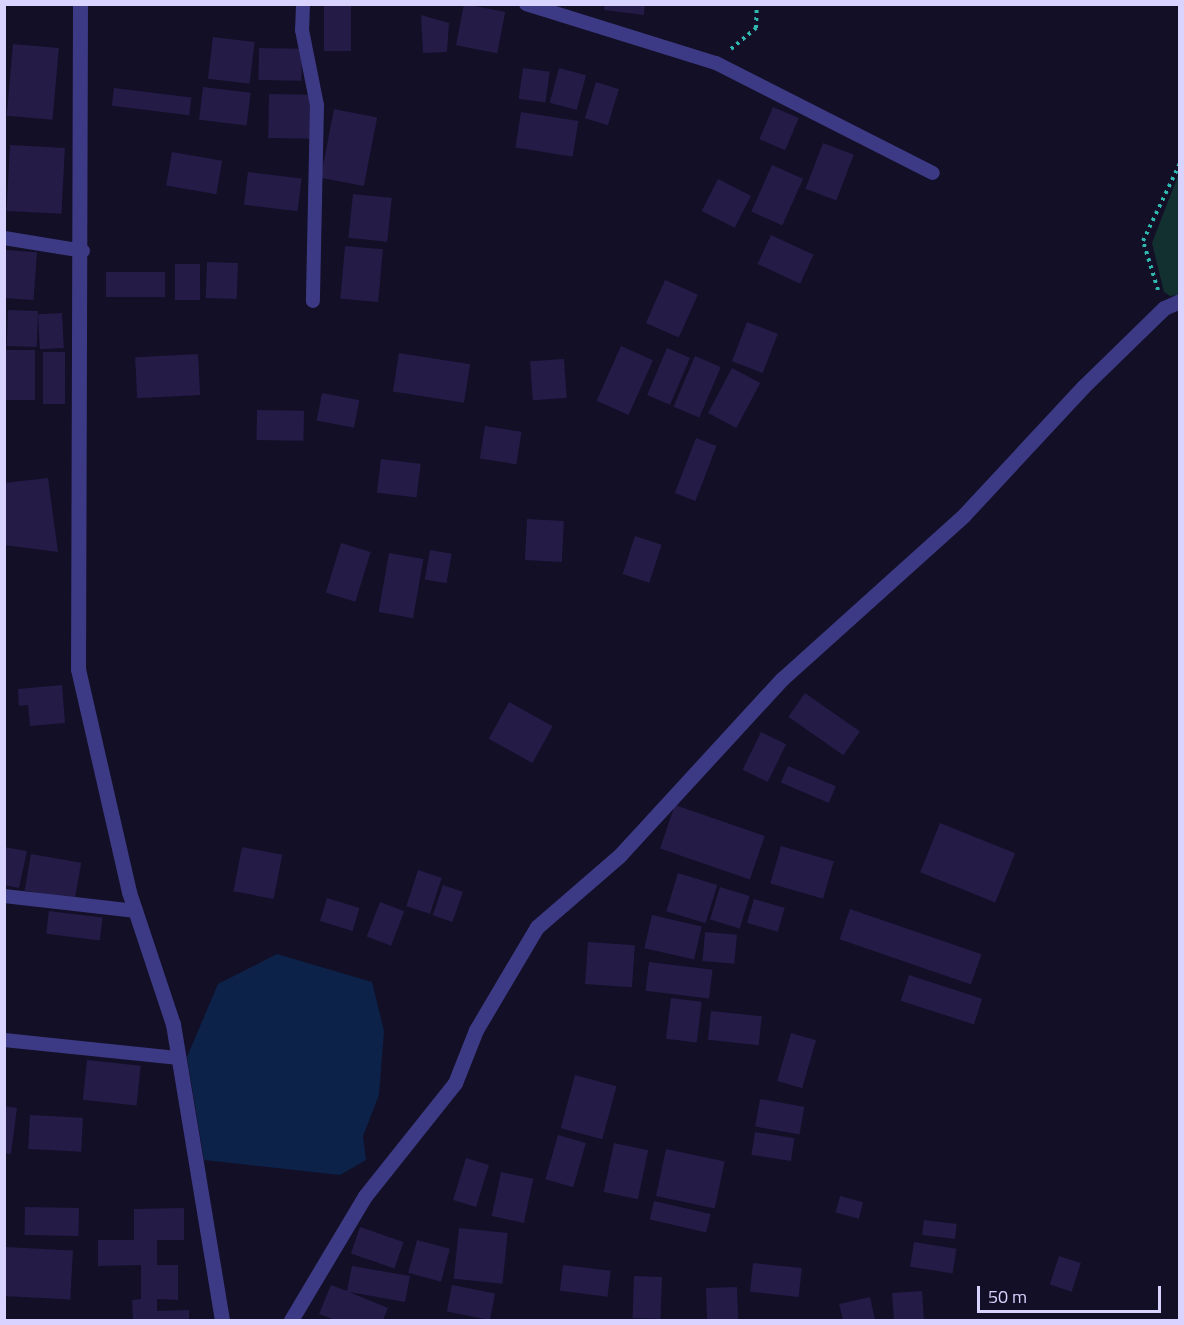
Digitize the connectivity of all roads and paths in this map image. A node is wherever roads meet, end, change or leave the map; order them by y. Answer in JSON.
{"nodes":[{"id":1,"x":80,"y":4,"type":"edge"},
{"id":2,"x":303,"y":4,"type":"edge"},
{"id":3,"x":526,"y":4,"type":"edge"},
{"id":4,"x":757,"y":4,"type":"edge"},
{"id":5,"x":716,"y":63,"type":"junction"},
{"id":6,"x":1179,"y":163,"type":"edge"},
{"id":7,"x":933,"y":173,"type":"dead end"},
{"id":8,"x":4,"y":238,"type":"edge"},
{"id":9,"x":82,"y":251,"type":"junction"},
{"id":10,"x":313,"y":300,"type":"dead end"},
{"id":11,"x":1179,"y":301,"type":"edge"},
{"id":12,"x":1164,"y":308,"type":"junction"},
{"id":13,"x":4,"y":896,"type":"edge"},
{"id":14,"x":136,"y":911,"type":"junction"},
{"id":15,"x":4,"y":1040,"type":"edge"},
{"id":16,"x":179,"y":1058,"type":"junction"},
{"id":17,"x":222,"y":1320,"type":"edge"},
{"id":18,"x":291,"y":1320,"type":"edge"}],
"edges":[{"from":1,"to":9,"type":"street"},
{"from":2,"to":10,"type":"lane"},
{"from":3,"to":5,"type":"lane"},
{"from":4,"to":5,"type":"path"},
{"from":5,"to":7,"type":"lane"},
{"from":6,"to":12,"type":"path"},
{"from":8,"to":9,"type":"lane"},
{"from":9,"to":14,"type":"street"},
{"from":11,"to":12,"type":"street"},
{"from":12,"to":18,"type":"street"},
{"from":13,"to":14,"type":"lane"},
{"from":14,"to":16,"type":"street"},
{"from":15,"to":16,"type":"lane"},
{"from":16,"to":17,"type":"street"}]}
